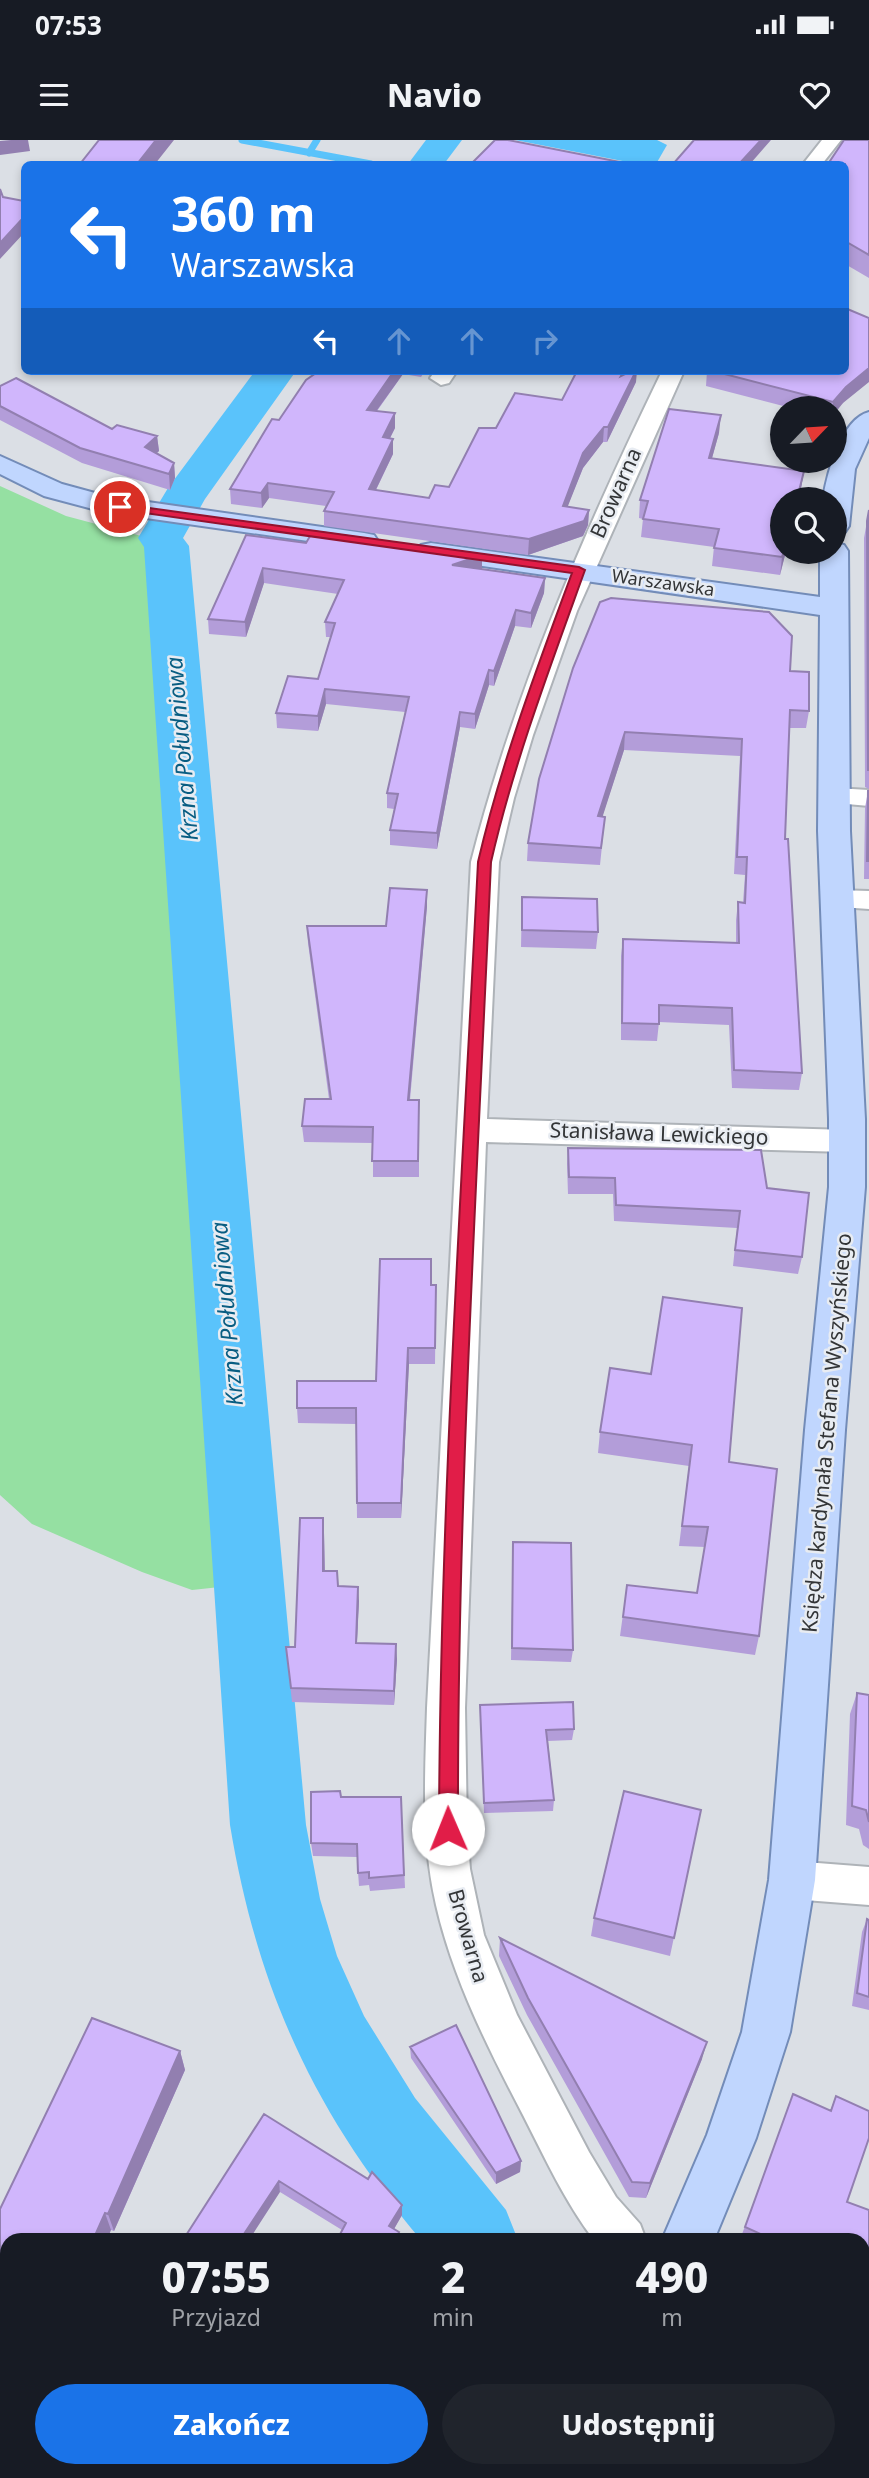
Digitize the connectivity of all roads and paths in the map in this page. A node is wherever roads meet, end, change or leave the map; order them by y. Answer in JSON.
{"nodes":[{"id":1,"x":832,"y":140,"type":"edge"},
{"id":2,"x":814,"y":161,"type":"edge"},
{"id":3,"x":671,"y":375,"type":"edge"},
{"id":4,"x":864,"y":434,"type":"edge"},
{"id":5,"x":0,"y":464,"type":"edge"},
{"id":6,"x":838,"y":487,"type":"edge"},
{"id":7,"x":834,"y":564,"type":"edge"},
{"id":8,"x":579,"y":570,"type":"junction"},
{"id":9,"x":834,"y":608,"type":"junction"},
{"id":10,"x":835,"y":796,"type":"junction"},
{"id":11,"x":869,"y":797,"type":"edge"},
{"id":12,"x":836,"y":899,"type":"junction"},
{"id":13,"x":869,"y":900,"type":"edge"},
{"id":14,"x":472,"y":1119,"type":"junction"},
{"id":15,"x":855,"y":1126,"type":"edge"},
{"id":16,"x":792,"y":1880,"type":"junction"},
{"id":17,"x":869,"y":1886,"type":"edge"},
{"id":18,"x":617,"y":2233,"type":"edge"},
{"id":19,"x":691,"y":2233,"type":"edge"}],
"edges":[{"from":1,"to":2,"type":"street"},
{"from":3,"to":8,"type":"street","name":"Browarna"},
{"from":4,"to":6,"type":"main road"},
{"from":5,"to":8,"type":"main road","name":"Warszawska"},
{"from":7,"to":9,"type":"main road","name":"Księdza kardynała Stefana Wyszyńskiego"},
{"from":8,"to":9,"type":"main road","name":"Warszawska"},
{"from":8,"to":14,"type":"street","name":"Browarna"},
{"from":9,"to":10,"type":"main road","name":"Księdza kardynała Stefana Wyszyńskiego"},
{"from":10,"to":11,"type":"street"},
{"from":10,"to":12,"type":"main road","name":"Księdza kardynała Stefana Wyszyńskiego"},
{"from":12,"to":13,"type":"street"},
{"from":12,"to":15,"type":"main road","name":"Księdza kardynała Stefana Wyszyńskiego"},
{"from":14,"to":15,"type":"street","name":"Stanisława Lewickiego"},
{"from":14,"to":18,"type":"street","name":"Browarna"},
{"from":15,"to":16,"type":"main road","name":"Księdza kardynała Stefana Wyszyńskiego"},
{"from":16,"to":17,"type":"street"},
{"from":16,"to":19,"type":"main road","name":"Księdza kardynała Stefana Wyszyńskiego"}]}
